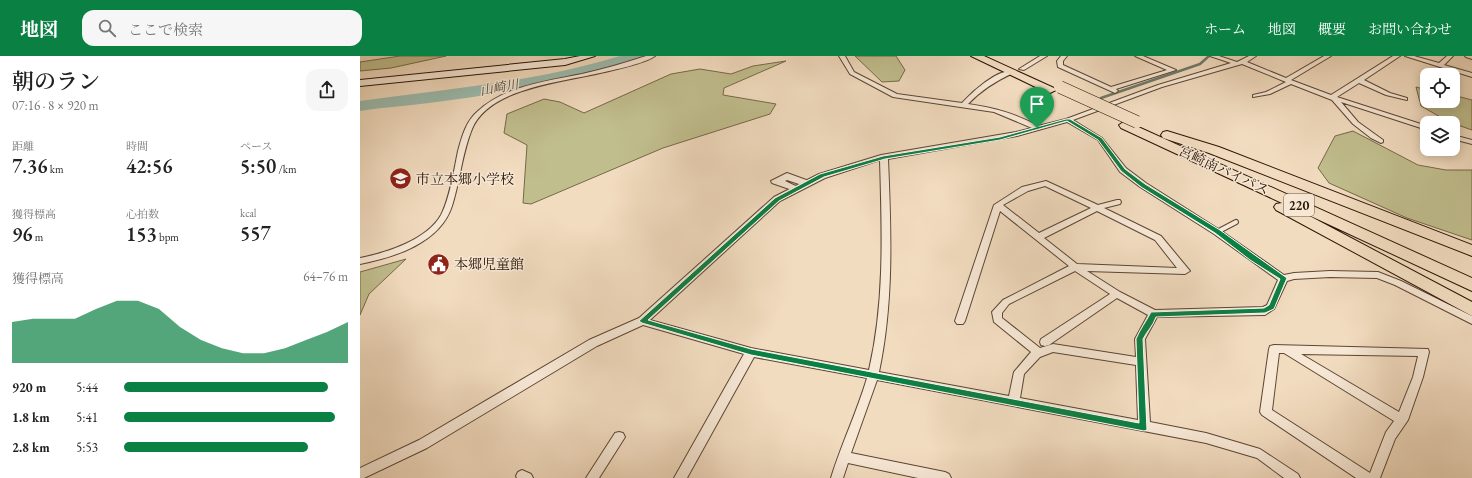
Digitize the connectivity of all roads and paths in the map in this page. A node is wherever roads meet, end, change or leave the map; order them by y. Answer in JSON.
{"nodes":[{"id":1,"x":591,"y":56,"type":"edge"},
{"id":2,"x":652,"y":56,"type":"edge"},
{"id":3,"x":842,"y":56,"type":"edge"},
{"id":4,"x":976,"y":56,"type":"edge"},
{"id":5,"x":993,"y":56,"type":"edge"},
{"id":6,"x":1044,"y":56,"type":"edge"},
{"id":7,"x":1064,"y":56,"type":"edge"},
{"id":8,"x":1138,"y":56,"type":"edge"},
{"id":9,"x":1213,"y":56,"type":"edge"},
{"id":10,"x":1251,"y":56,"type":"edge"},
{"id":11,"x":1328,"y":56,"type":"edge"},
{"id":12,"x":1397,"y":56,"type":"edge"},
{"id":13,"x":1408,"y":56,"type":"edge"},
{"id":14,"x":1450,"y":56,"type":"edge"},
{"id":15,"x":1468,"y":56,"type":"edge"},
{"id":16,"x":1472,"y":57,"type":"edge"},
{"id":17,"x":1240,"y":63,"type":"junction"},
{"id":18,"x":1440,"y":66,"type":"junction"},
{"id":19,"x":1016,"y":71,"type":"junction"},
{"id":20,"x":1472,"y":75,"type":"edge"},
{"id":21,"x":1359,"y":80,"type":"junction"},
{"id":22,"x":1289,"y":81,"type":"junction"},
{"id":23,"x":360,"y":84,"type":"edge"},
{"id":24,"x":1111,"y":90,"type":"junction"},
{"id":25,"x":1254,"y":96,"type":"dead end"},
{"id":26,"x":1129,"y":97,"type":"junction"},
{"id":27,"x":1333,"y":98,"type":"junction"},
{"id":28,"x":1406,"y":99,"type":"dead end"},
{"id":29,"x":964,"y":104,"type":"junction"},
{"id":30,"x":1068,"y":120,"type":"junction"},
{"id":31,"x":1420,"y":126,"type":"edge"},
{"id":32,"x":1037,"y":128,"type":"junction"},
{"id":33,"x":1157,"y":135,"type":"junction"},
{"id":34,"x":1460,"y":138,"type":"edge"},
{"id":35,"x":1381,"y":141,"type":"dead end"},
{"id":36,"x":1472,"y":142,"type":"edge"},
{"id":37,"x":884,"y":157,"type":"junction"},
{"id":38,"x":1117,"y":202,"type":"dead end"},
{"id":39,"x":998,"y":205,"type":"junction"},
{"id":40,"x":1097,"y":208,"type":"junction"},
{"id":41,"x":1236,"y":222,"type":"dead end"},
{"id":42,"x":1217,"y":232,"type":"junction"},
{"id":43,"x":1038,"y":237,"type":"junction"},
{"id":44,"x":1472,"y":252,"type":"edge"},
{"id":45,"x":360,"y":261,"type":"edge"},
{"id":46,"x":1075,"y":267,"type":"junction"},
{"id":47,"x":1472,"y":273,"type":"edge"},
{"id":48,"x":1283,"y":278,"type":"junction"},
{"id":49,"x":1472,"y":285,"type":"edge"},
{"id":50,"x":1117,"y":294,"type":"junction"},
{"id":51,"x":1472,"y":310,"type":"edge"},
{"id":52,"x":1154,"y":314,"type":"junction"},
{"id":53,"x":1472,"y":320,"type":"edge"},
{"id":54,"x":642,"y":321,"type":"junction"},
{"id":55,"x":960,"y":321,"type":"dead end"},
{"id":56,"x":1045,"y":342,"type":"dead end"},
{"id":57,"x":1036,"y":350,"type":"dead end"},
{"id":58,"x":1287,"y":350,"type":"junction"},
{"id":59,"x":751,"y":352,"type":"junction"},
{"id":60,"x":1141,"y":362,"type":"junction"},
{"id":61,"x":873,"y":376,"type":"junction"},
{"id":62,"x":1014,"y":401,"type":"junction"},
{"id":63,"x":1402,"y":420,"type":"junction"},
{"id":64,"x":1144,"y":427,"type":"junction"},
{"id":65,"x":619,"y":437,"type":"dead end"},
{"id":66,"x":843,"y":457,"type":"junction"},
{"id":67,"x":360,"y":474,"type":"edge"},
{"id":68,"x":592,"y":478,"type":"edge"},
{"id":69,"x":680,"y":478,"type":"edge"},
{"id":70,"x":836,"y":478,"type":"edge"},
{"id":71,"x":945,"y":478,"type":"edge"},
{"id":72,"x":1294,"y":478,"type":"edge"},
{"id":73,"x":1366,"y":478,"type":"edge"},
{"id":74,"x":1374,"y":478,"type":"edge"}],
"edges":[{"from":1,"to":23,"type":"main road"},
{"from":2,"to":45,"type":"street"},
{"from":3,"to":29,"type":"street"},
{"from":4,"to":19,"type":"highway","name":"宮崎南バイパス","number":"220"},
{"from":5,"to":19,"type":"highway","name":"宮崎南バイパス","number":"220"},
{"from":6,"to":19,"type":"street"},
{"from":7,"to":24,"type":"street"},
{"from":8,"to":24,"type":"street"},
{"from":9,"to":17,"type":"street"},
{"from":10,"to":17,"type":"street"},
{"from":11,"to":22,"type":"street"},
{"from":12,"to":21,"type":"street"},
{"from":13,"to":18,"type":"street"},
{"from":14,"to":18,"type":"street"},
{"from":15,"to":16,"type":"street"},
{"from":17,"to":22,"type":"street"},
{"from":17,"to":26,"type":"street"},
{"from":18,"to":20,"type":"street"},
{"from":19,"to":29,"type":"street"},
{"from":19,"to":33,"type":"highway","name":"宮崎南バイパス","number":"220"},
{"from":21,"to":27,"type":"street"},
{"from":21,"to":28,"type":"street"},
{"from":22,"to":25,"type":"street"},
{"from":22,"to":27,"type":"street"},
{"from":24,"to":26,"type":"street"},
{"from":26,"to":30,"type":"street"},
{"from":27,"to":31,"type":"street"},
{"from":27,"to":35,"type":"street"},
{"from":29,"to":32,"type":"street"},
{"from":30,"to":32,"type":"street"},
{"from":30,"to":42,"type":"street"},
{"from":32,"to":37,"type":"street"},
{"from":33,"to":44,"type":"highway"},
{"from":33,"to":47,"type":"highway","name":"宮崎南バイパス","number":"220"},
{"from":33,"to":49,"type":"highway","name":"宮崎南バイパス","number":"220"},
{"from":33,"to":51,"type":"highway"},
{"from":34,"to":36,"type":"street"},
{"from":37,"to":54,"type":"street"},
{"from":37,"to":61,"type":"street"},
{"from":38,"to":40,"type":"street"},
{"from":39,"to":40,"type":"street"},
{"from":39,"to":43,"type":"street"},
{"from":39,"to":55,"type":"street"},
{"from":40,"to":43,"type":"street"},
{"from":40,"to":46,"type":"street"},
{"from":41,"to":42,"type":"lane"},
{"from":42,"to":48,"type":"street"},
{"from":43,"to":46,"type":"street"},
{"from":46,"to":50,"type":"street"},
{"from":46,"to":57,"type":"street"},
{"from":48,"to":52,"type":"street"},
{"from":48,"to":53,"type":"street"},
{"from":50,"to":52,"type":"street"},
{"from":50,"to":56,"type":"street"},
{"from":52,"to":60,"type":"street"},
{"from":54,"to":59,"type":"street"},
{"from":54,"to":67,"type":"street"},
{"from":58,"to":63,"type":"street"},
{"from":58,"to":63,"type":"street"},
{"from":58,"to":73,"type":"street"},
{"from":59,"to":61,"type":"street"},
{"from":59,"to":69,"type":"street"},
{"from":60,"to":62,"type":"street"},
{"from":60,"to":64,"type":"street"},
{"from":61,"to":62,"type":"street"},
{"from":61,"to":66,"type":"street"},
{"from":62,"to":64,"type":"street"},
{"from":63,"to":74,"type":"street"},
{"from":64,"to":72,"type":"street"},
{"from":65,"to":68,"type":"street"},
{"from":66,"to":70,"type":"street"},
{"from":66,"to":71,"type":"street"}]}
